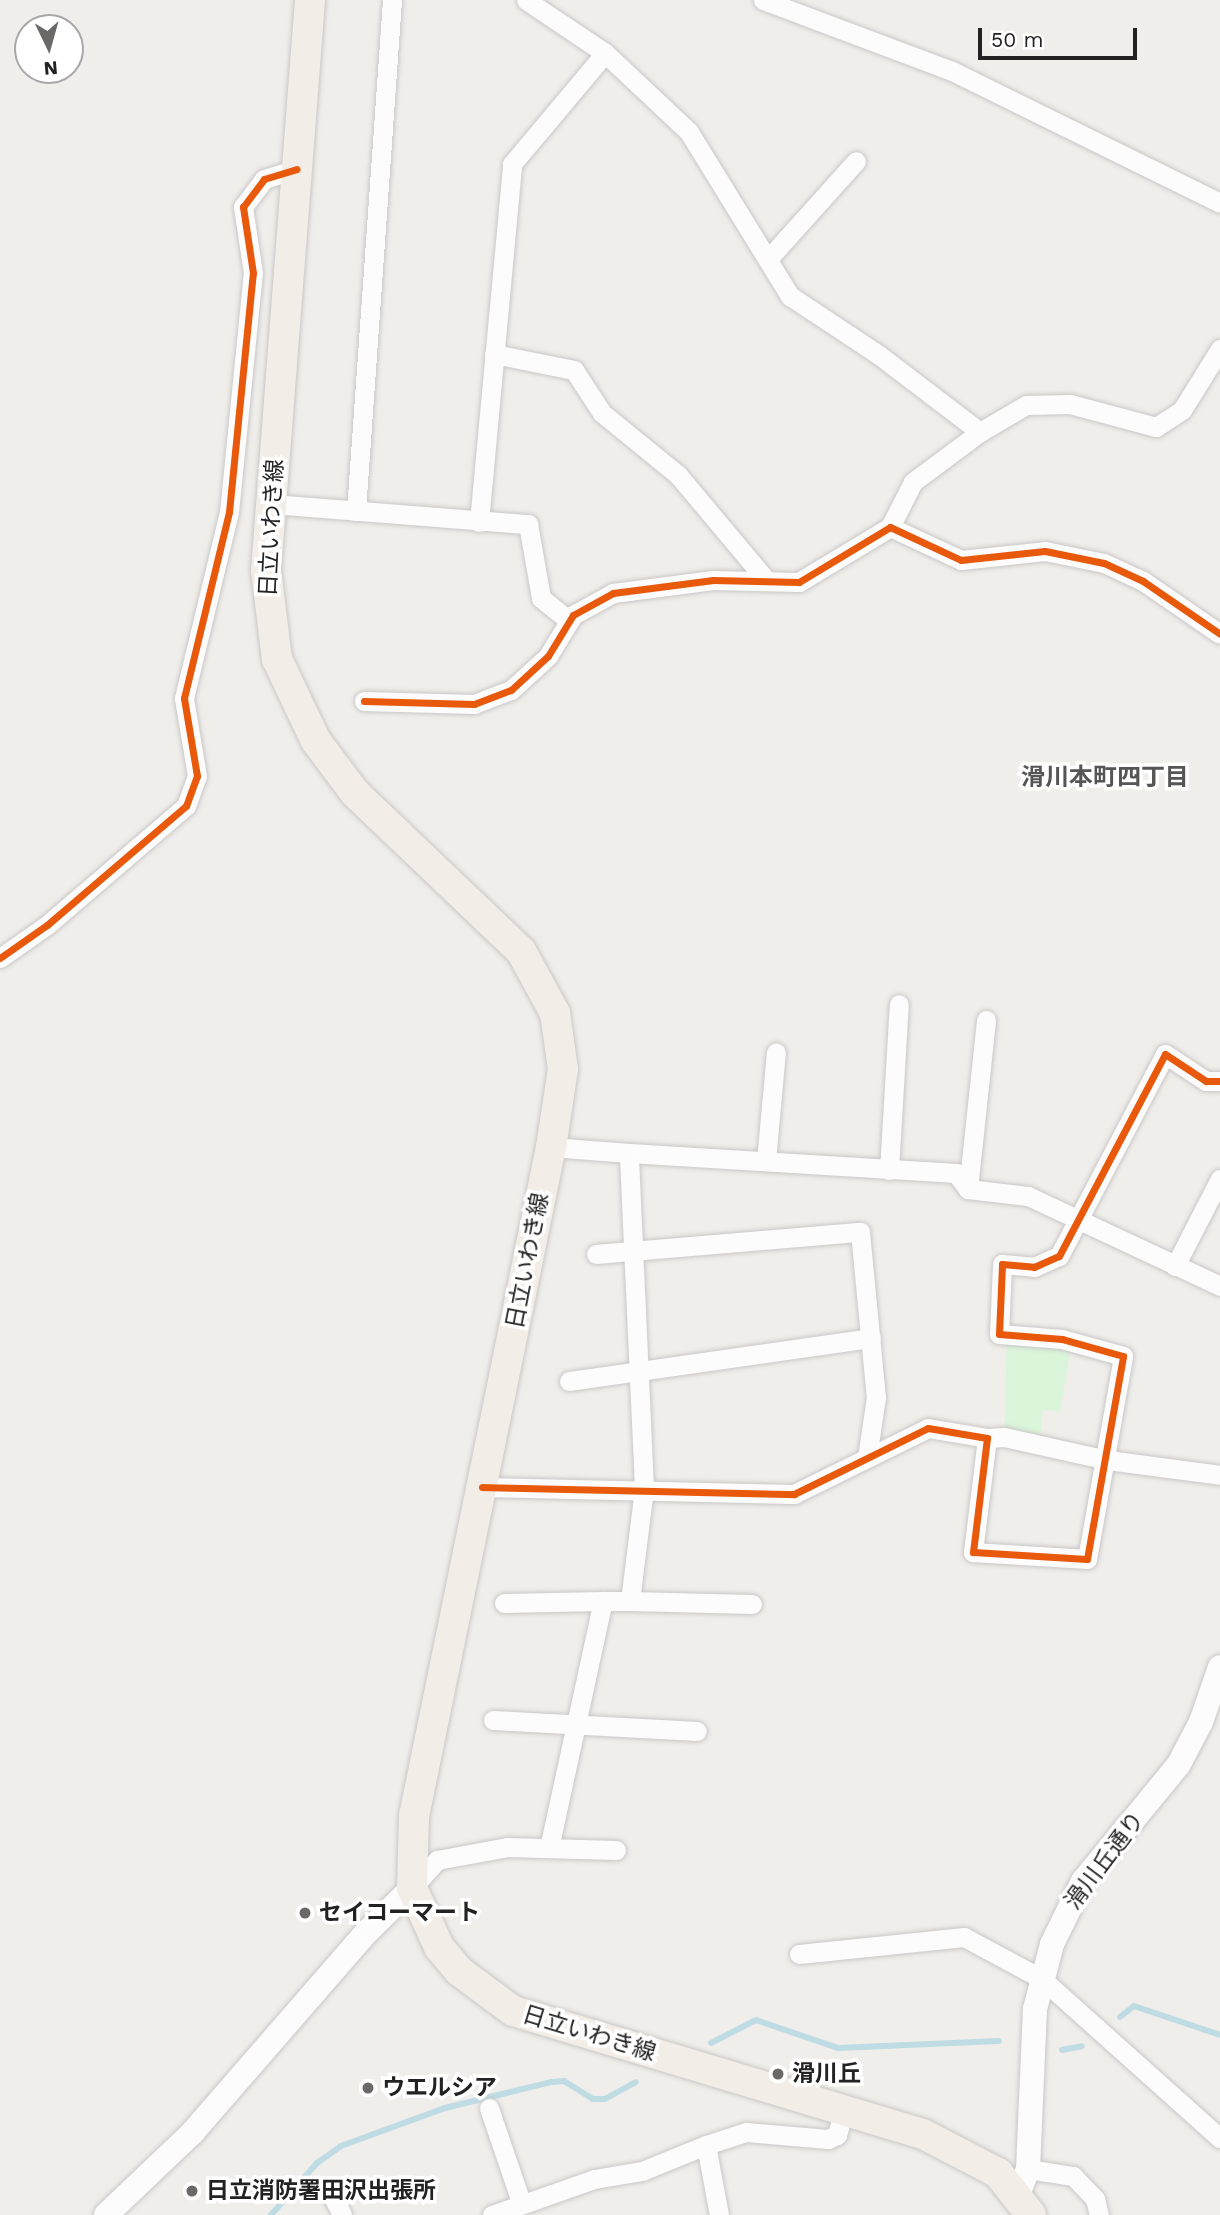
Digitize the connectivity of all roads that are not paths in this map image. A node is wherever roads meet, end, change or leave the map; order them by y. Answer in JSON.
{"nodes":[{"id":1,"x":310,"y":0,"type":"edge"},
{"id":2,"x":392,"y":0,"type":"edge"},
{"id":3,"x":526,"y":0,"type":"edge"},
{"id":4,"x":763,"y":0,"type":"edge"},
{"id":5,"x":605,"y":53,"type":"junction"},
{"id":6,"x":856,"y":161,"type":"dead end"},
{"id":7,"x":296,"y":169,"type":"junction"},
{"id":8,"x":1220,"y":203,"type":"edge"},
{"id":9,"x":769,"y":258,"type":"junction"},
{"id":10,"x":1220,"y":349,"type":"edge"},
{"id":11,"x":494,"y":354,"type":"junction"},
{"id":12,"x":980,"y":432,"type":"junction"},
{"id":13,"x":272,"y":505,"type":"junction"},
{"id":14,"x":356,"y":511,"type":"junction"},
{"id":15,"x":479,"y":522,"type":"junction"},
{"id":16,"x":890,"y":527,"type":"junction"},
{"id":17,"x":767,"y":581,"type":"junction"},
{"id":18,"x":569,"y":621,"type":"junction"},
{"id":19,"x":1220,"y":634,"type":"edge"},
{"id":20,"x":364,"y":701,"type":"dead end"},
{"id":21,"x":0,"y":958,"type":"edge"},
{"id":22,"x":899,"y":1004,"type":"dead end"},
{"id":23,"x":986,"y":1020,"type":"dead end"},
{"id":24,"x":776,"y":1052,"type":"dead end"},
{"id":25,"x":1220,"y":1081,"type":"edge"},
{"id":26,"x":551,"y":1147,"type":"junction"},
{"id":27,"x":629,"y":1153,"type":"junction"},
{"id":28,"x":766,"y":1161,"type":"junction"},
{"id":29,"x":889,"y":1170,"type":"junction"},
{"id":30,"x":1220,"y":1179,"type":"edge"},
{"id":31,"x":968,"y":1189,"type":"junction"},
{"id":32,"x":1079,"y":1221,"type":"junction"},
{"id":33,"x":633,"y":1249,"type":"junction"},
{"id":34,"x":596,"y":1254,"type":"dead end"},
{"id":35,"x":1175,"y":1266,"type":"junction"},
{"id":36,"x":1220,"y":1286,"type":"edge"},
{"id":37,"x":871,"y":1338,"type":"junction"},
{"id":38,"x":639,"y":1374,"type":"junction"},
{"id":39,"x":569,"y":1381,"type":"dead end"},
{"id":40,"x":987,"y":1438,"type":"junction"},
{"id":41,"x":867,"y":1457,"type":"junction"},
{"id":42,"x":1108,"y":1461,"type":"junction"},
{"id":43,"x":1220,"y":1475,"type":"edge"},
{"id":44,"x":482,"y":1487,"type":"junction"},
{"id":45,"x":644,"y":1488,"type":"junction"},
{"id":46,"x":603,"y":1601,"type":"junction"},
{"id":47,"x":630,"y":1601,"type":"junction"},
{"id":48,"x":504,"y":1603,"type":"dead end"},
{"id":49,"x":752,"y":1604,"type":"dead end"},
{"id":50,"x":1220,"y":1667,"type":"edge"},
{"id":51,"x":493,"y":1720,"type":"dead end"},
{"id":52,"x":575,"y":1727,"type":"junction"},
{"id":53,"x":696,"y":1731,"type":"dead end"},
{"id":54,"x":549,"y":1848,"type":"junction"},
{"id":55,"x":616,"y":1850,"type":"dead end"},
{"id":56,"x":412,"y":1888,"type":"junction"},
{"id":57,"x":799,"y":1954,"type":"dead end"},
{"id":58,"x":1042,"y":1979,"type":"junction"},
{"id":59,"x":489,"y":2108,"type":"dead end"},
{"id":60,"x":844,"y":2109,"type":"junction"},
{"id":61,"x":1220,"y":2138,"type":"edge"},
{"id":62,"x":706,"y":2145,"type":"junction"},
{"id":63,"x":1026,"y":2193,"type":"edge"},
{"id":64,"x":332,"y":2195,"type":"dead end"},
{"id":65,"x":521,"y":2202,"type":"junction"},
{"id":66,"x":106,"y":2215,"type":"edge"},
{"id":67,"x":342,"y":2215,"type":"edge"},
{"id":68,"x":492,"y":2215,"type":"edge"},
{"id":69,"x":719,"y":2215,"type":"edge"},
{"id":70,"x":1098,"y":2215,"type":"edge"}],
"edges":[{"from":1,"to":7,"type":"main road","name":"日立いわき線"},
{"from":2,"to":14,"type":"street"},
{"from":3,"to":5,"type":"street"},
{"from":4,"to":8,"type":"street"},
{"from":5,"to":9,"type":"street"},
{"from":5,"to":11,"type":"street"},
{"from":6,"to":9,"type":"street"},
{"from":7,"to":13,"type":"main road","name":"日立いわき線"},
{"from":7,"to":21,"type":"street"},
{"from":9,"to":12,"type":"street"},
{"from":10,"to":12,"type":"street"},
{"from":11,"to":15,"type":"street"},
{"from":11,"to":17,"type":"street"},
{"from":12,"to":16,"type":"street"},
{"from":13,"to":14,"type":"street"},
{"from":13,"to":26,"type":"main road","name":"日立いわき線"},
{"from":14,"to":15,"type":"street"},
{"from":15,"to":18,"type":"street"},
{"from":16,"to":17,"type":"street"},
{"from":16,"to":19,"type":"street"},
{"from":17,"to":18,"type":"street"},
{"from":18,"to":20,"type":"street"},
{"from":22,"to":29,"type":"street"},
{"from":23,"to":31,"type":"street"},
{"from":24,"to":28,"type":"street"},
{"from":25,"to":32,"type":"street"},
{"from":26,"to":27,"type":"street"},
{"from":26,"to":44,"type":"main road","name":"日立いわき線"},
{"from":27,"to":28,"type":"street"},
{"from":27,"to":33,"type":"street"},
{"from":28,"to":29,"type":"street"},
{"from":29,"to":31,"type":"street"},
{"from":30,"to":35,"type":"street"},
{"from":31,"to":32,"type":"street"},
{"from":32,"to":35,"type":"street"},
{"from":32,"to":42,"type":"street"},
{"from":33,"to":34,"type":"street"},
{"from":33,"to":37,"type":"street"},
{"from":33,"to":38,"type":"street"},
{"from":35,"to":36,"type":"street"},
{"from":37,"to":38,"type":"street"},
{"from":37,"to":41,"type":"street"},
{"from":38,"to":39,"type":"street"},
{"from":38,"to":45,"type":"street"},
{"from":40,"to":41,"type":"street"},
{"from":40,"to":42,"type":"street"},
{"from":40,"to":42,"type":"street"},
{"from":41,"to":45,"type":"street"},
{"from":42,"to":43,"type":"street"},
{"from":44,"to":45,"type":"street"},
{"from":44,"to":56,"type":"main road","name":"日立いわき線"},
{"from":45,"to":47,"type":"street"},
{"from":46,"to":47,"type":"street"},
{"from":46,"to":48,"type":"street"},
{"from":46,"to":52,"type":"street"},
{"from":47,"to":49,"type":"street"},
{"from":50,"to":58,"type":"street","name":"滑川丘通り"},
{"from":51,"to":52,"type":"street"},
{"from":52,"to":53,"type":"street"},
{"from":52,"to":54,"type":"street"},
{"from":54,"to":55,"type":"street"},
{"from":54,"to":56,"type":"street"},
{"from":56,"to":60,"type":"main road","name":"日立いわき線"},
{"from":56,"to":66,"type":"street"},
{"from":57,"to":58,"type":"street"},
{"from":58,"to":61,"type":"street"},
{"from":58,"to":63,"type":"street","name":"滑川丘通り"},
{"from":59,"to":65,"type":"street"},
{"from":60,"to":62,"type":"street"},
{"from":60,"to":63,"type":"main road","name":"日立いわき線"},
{"from":62,"to":65,"type":"street"},
{"from":62,"to":69,"type":"street"},
{"from":63,"to":70,"type":"street"},
{"from":64,"to":67,"type":"street"},
{"from":65,"to":68,"type":"street"}]}
